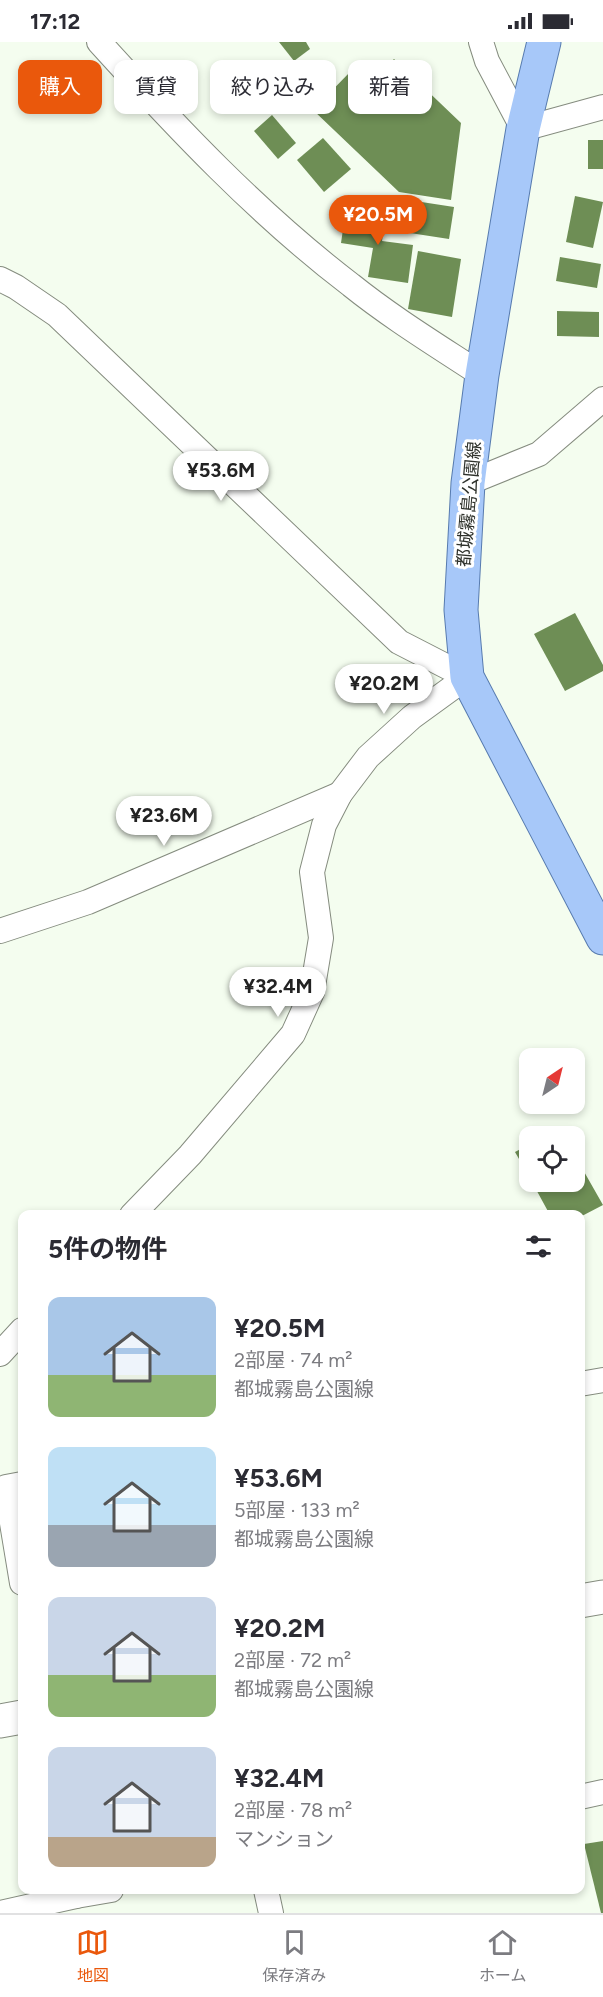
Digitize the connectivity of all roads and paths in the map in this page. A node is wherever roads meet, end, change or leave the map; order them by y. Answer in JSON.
{"nodes":[{"id":1,"x":99,"y":42,"type":"edge"},
{"id":2,"x":481,"y":42,"type":"edge"},
{"id":3,"x":544,"y":42,"type":"edge"},
{"id":4,"x":603,"y":106,"type":"edge"},
{"id":5,"x":523,"y":129,"type":"junction"},
{"id":6,"x":0,"y":279,"type":"edge"},
{"id":7,"x":482,"y":375,"type":"junction"},
{"id":8,"x":603,"y":399,"type":"edge"},
{"id":9,"x":468,"y":483,"type":"junction"},
{"id":10,"x":467,"y":677,"type":"junction"},
{"id":11,"x":340,"y":794,"type":"junction"},
{"id":12,"x":0,"y":931,"type":"edge"},
{"id":13,"x":603,"y":938,"type":"edge"},
{"id":14,"x":137,"y":1210,"type":"edge"},
{"id":15,"x":18,"y":1334,"type":"edge"},
{"id":16,"x":0,"y":1354,"type":"edge"},
{"id":17,"x":603,"y":1380,"type":"edge"},
{"id":18,"x":585,"y":1383,"type":"edge"},
{"id":19,"x":18,"y":1485,"type":"edge"},
{"id":20,"x":18,"y":1559,"type":"edge"},
{"id":21,"x":603,"y":1597,"type":"edge"},
{"id":22,"x":585,"y":1600,"type":"edge"},
{"id":23,"x":18,"y":1718,"type":"edge"},
{"id":24,"x":0,"y":1721,"type":"edge"},
{"id":25,"x":603,"y":1792,"type":"edge"},
{"id":26,"x":585,"y":1796,"type":"edge"},
{"id":27,"x":72,"y":1894,"type":"edge"},
{"id":28,"x":267,"y":1894,"type":"edge"},
{"id":29,"x":0,"y":1913,"type":"edge"},
{"id":30,"x":271,"y":1913,"type":"edge"}],
"edges":[{"from":1,"to":7,"type":"street"},
{"from":2,"to":5,"type":"street"},
{"from":3,"to":5,"type":"main road","name":"都城霧島公園線"},
{"from":4,"to":5,"type":"street"},
{"from":5,"to":7,"type":"main road","name":"都城霧島公園線"},
{"from":6,"to":10,"type":"street"},
{"from":7,"to":9,"type":"main road","name":"都城霧島公園線"},
{"from":8,"to":9,"type":"street"},
{"from":9,"to":10,"type":"main road","name":"都城霧島公園線"},
{"from":10,"to":11,"type":"street"},
{"from":10,"to":13,"type":"main road","name":"都城霧島公園線"},
{"from":11,"to":12,"type":"street"},
{"from":11,"to":14,"type":"street"},
{"from":15,"to":16,"type":"street"},
{"from":17,"to":18,"type":"street"},
{"from":19,"to":20,"type":"street"},
{"from":21,"to":22,"type":"street"},
{"from":23,"to":24,"type":"street"},
{"from":25,"to":26,"type":"street"},
{"from":27,"to":29,"type":"street"},
{"from":28,"to":30,"type":"street"}]}
